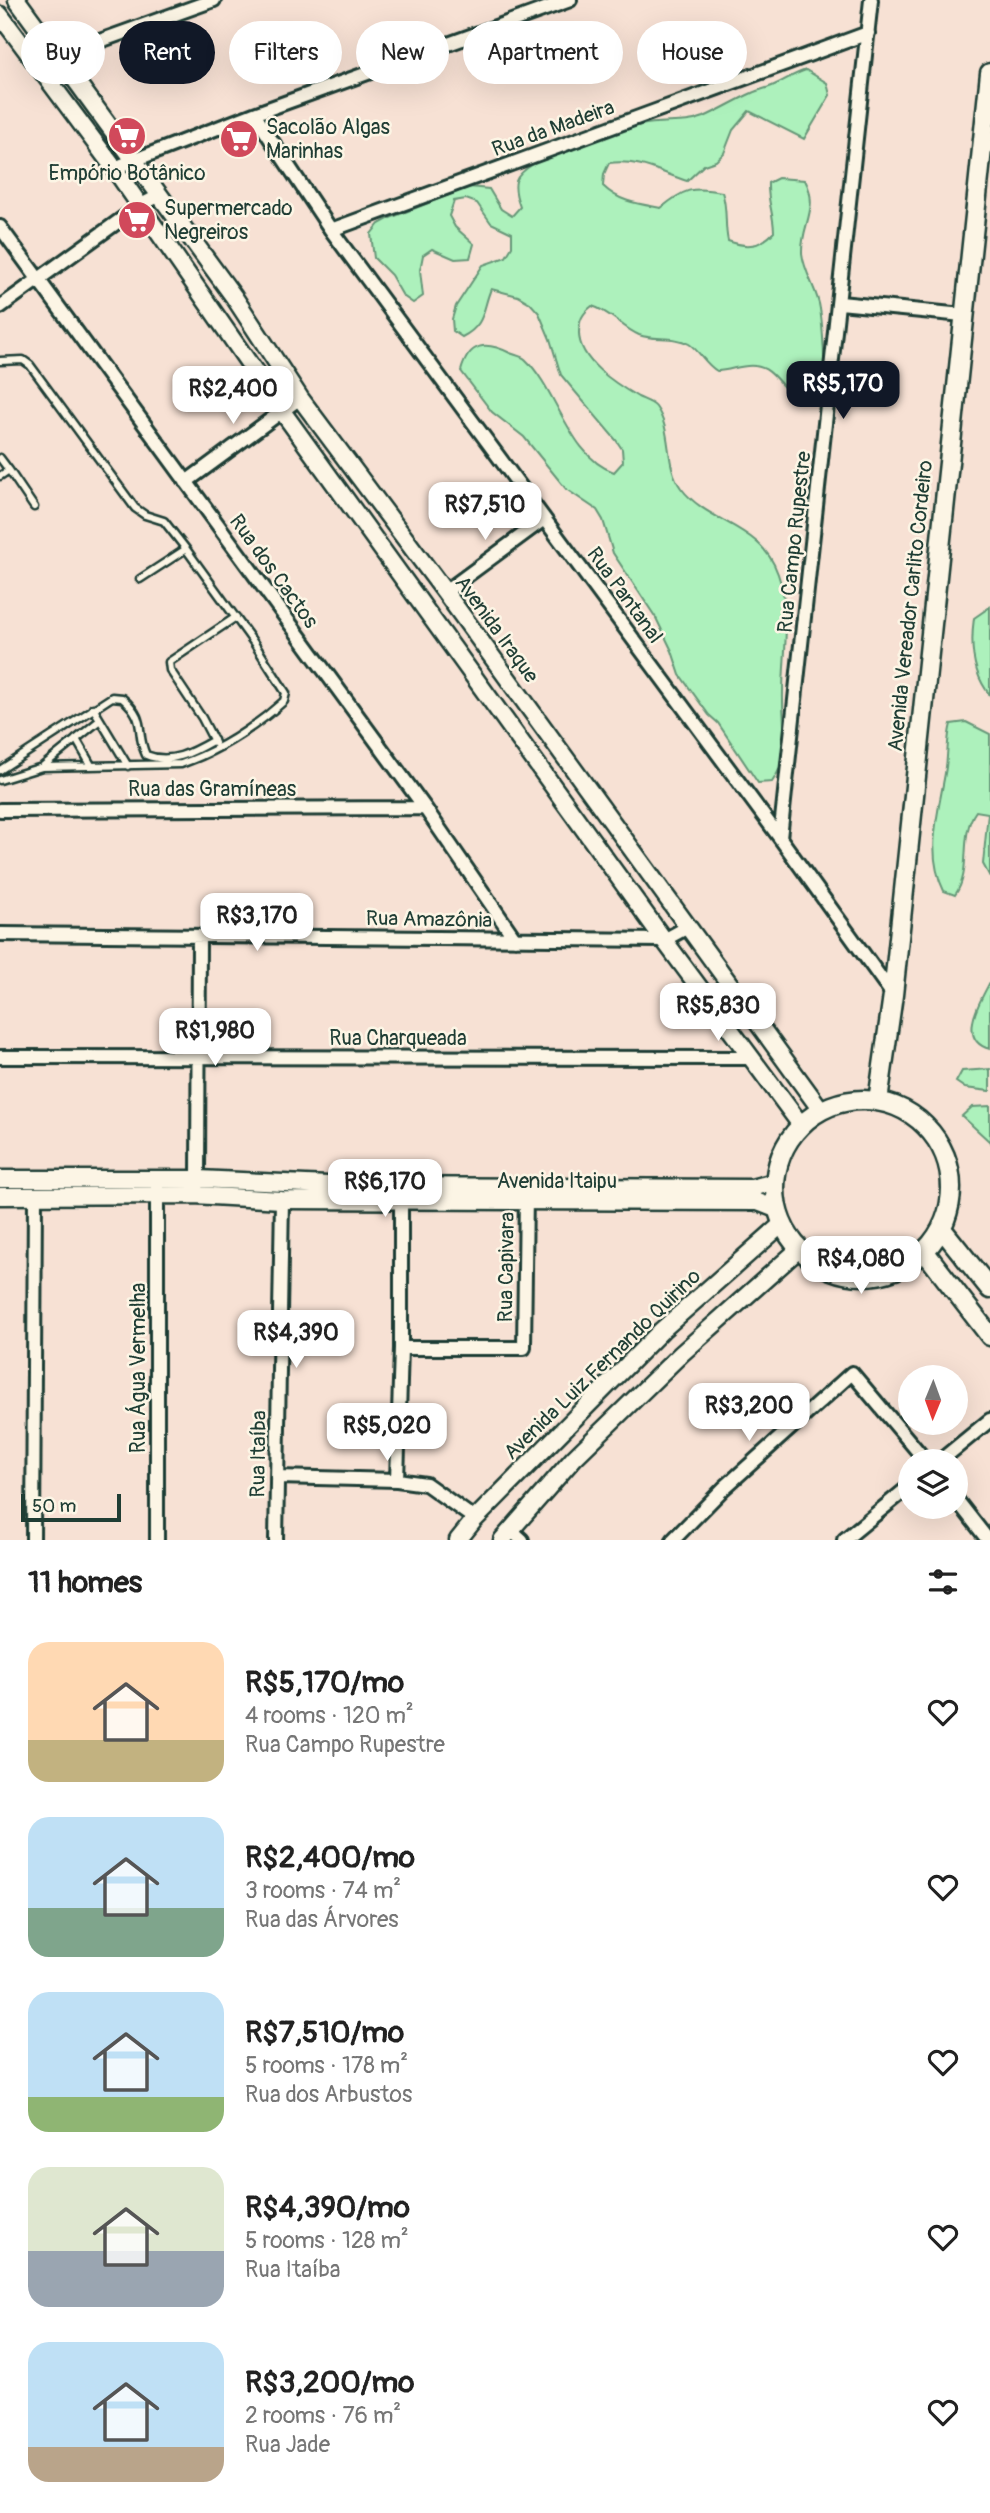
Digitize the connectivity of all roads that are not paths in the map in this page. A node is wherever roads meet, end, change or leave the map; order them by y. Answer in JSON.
{"nodes":[{"id":1,"x":17,"y":0,"type":"edge"},
{"id":2,"x":214,"y":0,"type":"edge"},
{"id":3,"x":570,"y":0,"type":"edge"},
{"id":4,"x":871,"y":0,"type":"edge"},
{"id":5,"x":0,"y":15,"type":"edge"},
{"id":6,"x":32,"y":21,"type":"edge"},
{"id":7,"x":868,"y":33,"type":"junction"},
{"id":8,"x":105,"y":39,"type":"edge"},
{"id":9,"x":990,"y":72,"type":"edge"},
{"id":10,"x":78,"y":84,"type":"edge"},
{"id":11,"x":254,"y":114,"type":"junction"},
{"id":12,"x":134,"y":161,"type":"junction"},
{"id":13,"x":114,"y":168,"type":"junction"},
{"id":14,"x":160,"y":195,"type":"junction"},
{"id":15,"x":141,"y":205,"type":"junction"},
{"id":16,"x":0,"y":227,"type":"edge"},
{"id":17,"x":331,"y":230,"type":"junction"},
{"id":18,"x":38,"y":281,"type":"junction"},
{"id":19,"x":840,"y":303,"type":"junction"},
{"id":20,"x":0,"y":307,"type":"edge"},
{"id":21,"x":963,"y":316,"type":"junction"},
{"id":22,"x":0,"y":361,"type":"edge"},
{"id":23,"x":300,"y":398,"type":"junction"},
{"id":24,"x":282,"y":411,"type":"junction"},
{"id":25,"x":0,"y":458,"type":"edge"},
{"id":26,"x":9,"y":471,"type":"junction"},
{"id":27,"x":0,"y":476,"type":"edge"},
{"id":28,"x":186,"y":482,"type":"junction"},
{"id":29,"x":34,"y":507,"type":"dead end"},
{"id":30,"x":544,"y":519,"type":"junction"},
{"id":31,"x":186,"y":549,"type":"junction"},
{"id":32,"x":140,"y":579,"type":"dead end"},
{"id":33,"x":445,"y":592,"type":"junction"},
{"id":34,"x":236,"y":617,"type":"junction"},
{"id":35,"x":93,"y":708,"type":"junction"},
{"id":36,"x":100,"y":720,"type":"junction"},
{"id":37,"x":76,"y":739,"type":"junction"},
{"id":38,"x":214,"y":740,"type":"junction"},
{"id":39,"x":218,"y":748,"type":"junction"},
{"id":40,"x":91,"y":765,"type":"junction"},
{"id":41,"x":128,"y":766,"type":"junction"},
{"id":42,"x":42,"y":767,"type":"junction"},
{"id":43,"x":0,"y":770,"type":"edge"},
{"id":44,"x":0,"y":780,"type":"edge"},
{"id":45,"x":3,"y":807,"type":"edge"},
{"id":46,"x":425,"y":808,"type":"junction"},
{"id":47,"x":780,"y":838,"type":"junction"},
{"id":48,"x":686,"y":928,"type":"junction"},
{"id":49,"x":0,"y":934,"type":"edge"},
{"id":50,"x":199,"y":936,"type":"junction"},
{"id":51,"x":514,"y":939,"type":"junction"},
{"id":52,"x":664,"y":940,"type":"junction"},
{"id":53,"x":893,"y":995,"type":"junction"},
{"id":54,"x":0,"y":1056,"type":"edge"},
{"id":55,"x":198,"y":1057,"type":"junction"},
{"id":56,"x":753,"y":1058,"type":"junction"},
{"id":57,"x":878,"y":1101,"type":"junction"},
{"id":58,"x":821,"y":1110,"type":"junction"},
{"id":59,"x":801,"y":1125,"type":"junction"},
{"id":60,"x":0,"y":1179,"type":"edge"},
{"id":61,"x":156,"y":1179,"type":"junction"},
{"id":62,"x":774,"y":1182,"type":"junction"},
{"id":63,"x":196,"y":1187,"type":"junction"},
{"id":64,"x":401,"y":1193,"type":"junction"},
{"id":65,"x":526,"y":1194,"type":"junction"},
{"id":66,"x":0,"y":1196,"type":"edge"},
{"id":67,"x":35,"y":1196,"type":"junction"},
{"id":68,"x":158,"y":1196,"type":"junction"},
{"id":69,"x":282,"y":1200,"type":"junction"},
{"id":70,"x":779,"y":1217,"type":"junction"},
{"id":71,"x":942,"y":1229,"type":"junction"},
{"id":72,"x":798,"y":1250,"type":"junction"},
{"id":73,"x":925,"y":1252,"type":"junction"},
{"id":74,"x":990,"y":1289,"type":"edge"},
{"id":75,"x":990,"y":1336,"type":"edge"},
{"id":76,"x":401,"y":1348,"type":"junction"},
{"id":77,"x":990,"y":1420,"type":"edge"},
{"id":78,"x":554,"y":1437,"type":"junction"},
{"id":79,"x":916,"y":1449,"type":"edge"},
{"id":80,"x":955,"y":1449,"type":"edge"},
{"id":81,"x":574,"y":1458,"type":"junction"},
{"id":82,"x":277,"y":1477,"type":"junction"},
{"id":83,"x":397,"y":1480,"type":"junction"},
{"id":84,"x":898,"y":1496,"type":"edge"},
{"id":85,"x":968,"y":1514,"type":"edge"},
{"id":86,"x":475,"y":1519,"type":"junction"},
{"id":87,"x":512,"y":1537,"type":"edge"},
{"id":88,"x":33,"y":1540,"type":"edge"},
{"id":89,"x":157,"y":1540,"type":"edge"},
{"id":90,"x":276,"y":1540,"type":"edge"},
{"id":91,"x":458,"y":1540,"type":"edge"},
{"id":92,"x":673,"y":1540,"type":"edge"},
{"id":93,"x":844,"y":1540,"type":"edge"},
{"id":94,"x":988,"y":1540,"type":"edge"}],
"edges":[{"from":1,"to":6,"type":"street","name":"Avenida Iraque"},
{"from":2,"to":8,"type":"street"},
{"from":3,"to":11,"type":"street"},
{"from":4,"to":7,"type":"street","name":"Rua Campo Rupestre"},
{"from":5,"to":13,"type":"street"},
{"from":7,"to":17,"type":"street","name":"Rua da Madeira"},
{"from":7,"to":19,"type":"street","name":"Rua Campo Rupestre"},
{"from":9,"to":21,"type":"main road","name":"Avenida Vereador Carlito Cordeiro"},
{"from":10,"to":12,"type":"street","name":"Avenida Iraque"},
{"from":11,"to":12,"type":"street"},
{"from":11,"to":17,"type":"street","name":"Rua Pantanal"},
{"from":12,"to":13,"type":"street"},
{"from":12,"to":14,"type":"street","name":"Avenida Iraque"},
{"from":13,"to":15,"type":"street"},
{"from":14,"to":15,"type":"street"},
{"from":14,"to":23,"type":"street","name":"Avenida Iraque"},
{"from":15,"to":18,"type":"street"},
{"from":15,"to":24,"type":"street"},
{"from":16,"to":18,"type":"street","name":"Rua dos Cactos"},
{"from":17,"to":30,"type":"street","name":"Rua Pantanal"},
{"from":18,"to":20,"type":"street"},
{"from":18,"to":28,"type":"street","name":"Rua dos Cactos"},
{"from":19,"to":21,"type":"street"},
{"from":19,"to":47,"type":"street","name":"Rua Campo Rupestre"},
{"from":21,"to":53,"type":"main road","name":"Avenida Vereador Carlito Cordeiro"},
{"from":22,"to":31,"type":"lane"},
{"from":23,"to":24,"type":"street"},
{"from":23,"to":33,"type":"street","name":"Avenida Iraque"},
{"from":24,"to":28,"type":"street"},
{"from":24,"to":52,"type":"street"},
{"from":25,"to":26,"type":"lane"},
{"from":26,"to":27,"type":"lane"},
{"from":26,"to":29,"type":"lane"},
{"from":28,"to":46,"type":"street","name":"Rua dos Cactos"},
{"from":30,"to":33,"type":"street"},
{"from":30,"to":47,"type":"street","name":"Rua Pantanal"},
{"from":31,"to":32,"type":"lane"},
{"from":31,"to":34,"type":"lane"},
{"from":33,"to":48,"type":"street","name":"Avenida Iraque"},
{"from":34,"to":38,"type":"lane"},
{"from":34,"to":39,"type":"lane"},
{"from":35,"to":36,"type":"lane"},
{"from":35,"to":38,"type":"lane"},
{"from":35,"to":43,"type":"lane"},
{"from":36,"to":37,"type":"lane"},
{"from":36,"to":41,"type":"lane"},
{"from":37,"to":40,"type":"lane"},
{"from":37,"to":42,"type":"lane"},
{"from":38,"to":39,"type":"lane"},
{"from":39,"to":41,"type":"lane"},
{"from":40,"to":41,"type":"lane"},
{"from":40,"to":42,"type":"lane"},
{"from":42,"to":44,"type":"lane"},
{"from":45,"to":46,"type":"street","name":"Rua das Gramíneas"},
{"from":46,"to":51,"type":"street","name":"Rua dos Cactos"},
{"from":47,"to":53,"type":"street","name":"Rua Pantanal"},
{"from":48,"to":52,"type":"street","name":"Rua Amazônia"},
{"from":48,"to":58,"type":"street","name":"Avenida Iraque"},
{"from":49,"to":50,"type":"street","name":"Rua Amazônia"},
{"from":50,"to":51,"type":"street","name":"Rua Amazônia"},
{"from":50,"to":55,"type":"street"},
{"from":51,"to":52,"type":"street","name":"Rua Amazônia"},
{"from":52,"to":56,"type":"street"},
{"from":53,"to":57,"type":"main road","name":"Avenida Vereador Carlito Cordeiro"},
{"from":54,"to":55,"type":"street","name":"Rua Charqueada"},
{"from":55,"to":56,"type":"street","name":"Rua Charqueada"},
{"from":55,"to":63,"type":"street"},
{"from":56,"to":59,"type":"street"},
{"from":57,"to":58,"type":"main road"},
{"from":57,"to":71,"type":"main road"},
{"from":58,"to":59,"type":"main road"},
{"from":59,"to":62,"type":"main road"},
{"from":60,"to":61,"type":"street","name":"Avenida Itaipu"},
{"from":61,"to":63,"type":"street","name":"Avenida Itaipu"},
{"from":61,"to":68,"type":"street","name":"Rua Água Vermelha"},
{"from":62,"to":65,"type":"street","name":"Avenida Itaipu"},
{"from":62,"to":70,"type":"main road"},
{"from":63,"to":64,"type":"street","name":"Avenida Itaipu"},
{"from":63,"to":68,"type":"street","name":"Avenida Itaipu"},
{"from":63,"to":69,"type":"street","name":"Avenida Itaipu"},
{"from":64,"to":65,"type":"street","name":"Avenida Itaipu"},
{"from":64,"to":69,"type":"street","name":"Avenida Itaipu"},
{"from":64,"to":76,"type":"street"},
{"from":65,"to":70,"type":"street","name":"Avenida Itaipu"},
{"from":65,"to":76,"type":"street","name":"Rua Capivara"},
{"from":66,"to":67,"type":"street","name":"Avenida Itaipu"},
{"from":67,"to":68,"type":"street","name":"Avenida Itaipu"},
{"from":67,"to":88,"type":"street"},
{"from":68,"to":89,"type":"street","name":"Rua Água Vermelha"},
{"from":69,"to":82,"type":"street","name":"Rua Itaíba"},
{"from":70,"to":72,"type":"main road"},
{"from":70,"to":78,"type":"street","name":"Avenida Luiz Fernando Quirino"},
{"from":71,"to":73,"type":"main road"},
{"from":71,"to":74,"type":"main road"},
{"from":72,"to":73,"type":"main road"},
{"from":72,"to":81,"type":"street"},
{"from":73,"to":75,"type":"main road"},
{"from":76,"to":83,"type":"street"},
{"from":77,"to":80,"type":"street"},
{"from":78,"to":81,"type":"street"},
{"from":78,"to":86,"type":"street","name":"Avenida Luiz Fernando Quirino"},
{"from":79,"to":92,"type":"street"},
{"from":81,"to":87,"type":"street"},
{"from":82,"to":83,"type":"street"},
{"from":82,"to":90,"type":"street","name":"Rua Itaíba"},
{"from":83,"to":86,"type":"street"},
{"from":84,"to":93,"type":"street"},
{"from":85,"to":94,"type":"street"},
{"from":86,"to":91,"type":"street","name":"Avenida Luiz Fernando Quirino"}]}
